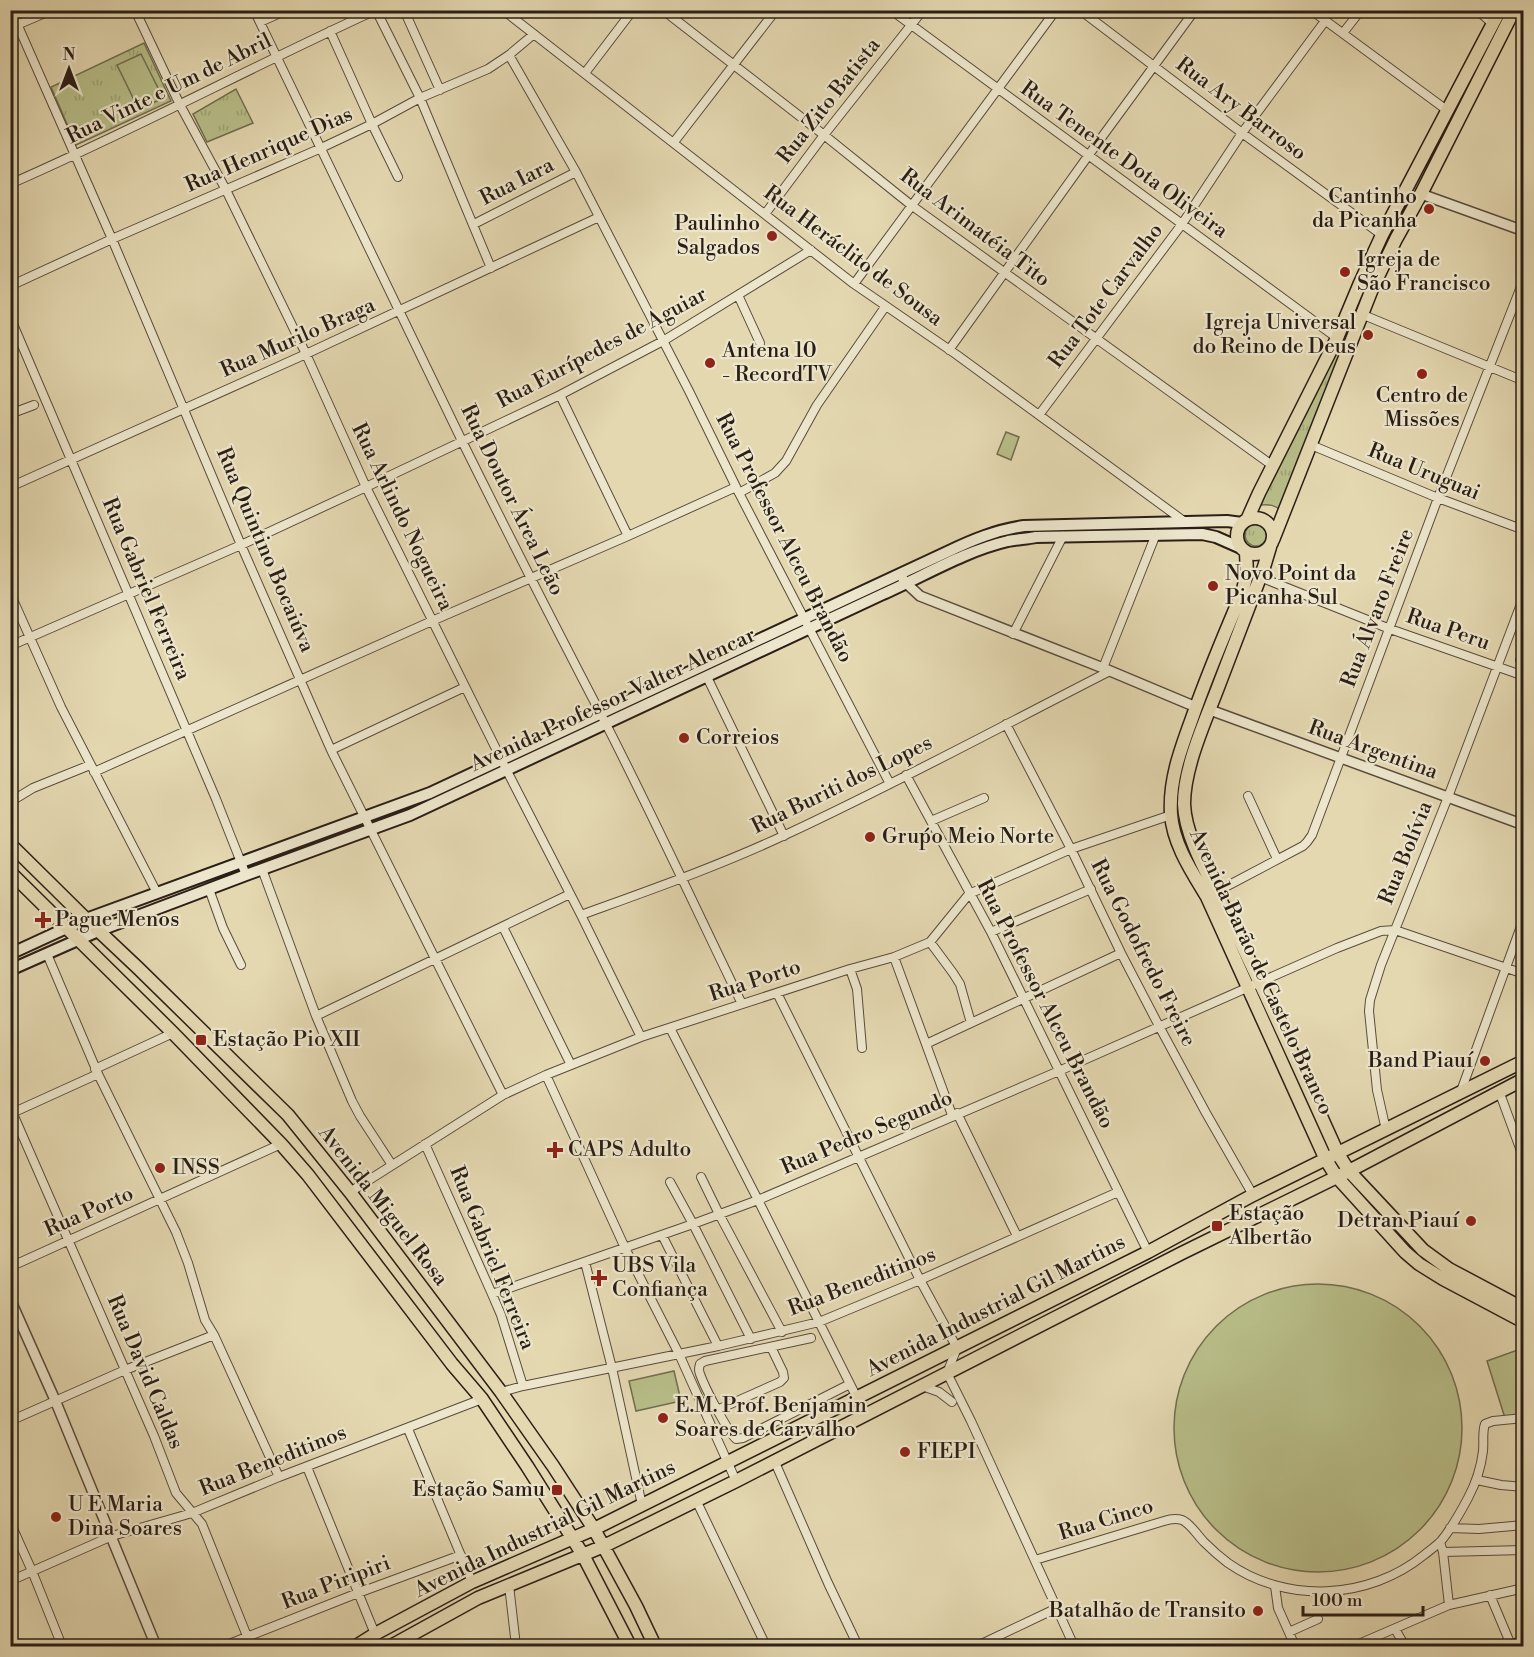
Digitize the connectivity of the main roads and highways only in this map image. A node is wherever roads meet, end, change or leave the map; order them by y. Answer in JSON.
{"nodes":[{"id":1,"x":1500,"y":10,"type":"edge"},
{"id":2,"x":1514,"y":10,"type":"edge"},
{"id":3,"x":1245,"y":521,"type":"junction"},
{"id":4,"x":1271,"y":543,"type":"junction"},
{"id":5,"x":1243,"y":550,"type":"junction"},
{"id":6,"x":903,"y":579,"type":"junction"},
{"id":7,"x":881,"y":589,"type":"junction"},
{"id":8,"x":10,"y":844,"type":"edge"},
{"id":9,"x":10,"y":872,"type":"edge"},
{"id":10,"x":1212,"y":894,"type":"junction"},
{"id":11,"x":86,"y":920,"type":"junction"},
{"id":12,"x":68,"y":928,"type":"junction"},
{"id":13,"x":99,"y":931,"type":"junction"},
{"id":14,"x":80,"y":939,"type":"junction"},
{"id":15,"x":10,"y":954,"type":"edge"},
{"id":16,"x":10,"y":970,"type":"edge"},
{"id":17,"x":1254,"y":984,"type":"junction"},
{"id":18,"x":1524,"y":1060,"type":"edge"},
{"id":19,"x":1524,"y":1079,"type":"edge"},
{"id":20,"x":1338,"y":1154,"type":"junction"},
{"id":21,"x":1326,"y":1160,"type":"junction"},
{"id":22,"x":1349,"y":1171,"type":"junction"},
{"id":23,"x":1336,"y":1176,"type":"junction"},
{"id":24,"x":1524,"y":1309,"type":"edge"},
{"id":25,"x":1524,"y":1322,"type":"edge"},
{"id":26,"x":594,"y":1529,"type":"junction"},
{"id":27,"x":573,"y":1539,"type":"junction"},
{"id":28,"x":604,"y":1546,"type":"junction"},
{"id":29,"x":583,"y":1556,"type":"junction"},
{"id":30,"x":356,"y":1647,"type":"edge"},
{"id":31,"x":391,"y":1647,"type":"edge"},
{"id":32,"x":630,"y":1647,"type":"edge"},
{"id":33,"x":655,"y":1647,"type":"edge"}],
"edges":[{"from":1,"to":3,"type":"main road"},
{"from":2,"to":4,"type":"main road","name":"Avenida Barão de Castelo Branco"},
{"from":3,"to":4,"type":"main road"},
{"from":3,"to":5,"type":"main road"},
{"from":3,"to":6,"type":"main road","name":"Avenida Professor Valter Alencar"},
{"from":4,"to":5,"type":"main road"},
{"from":4,"to":10,"type":"main road","name":"Avenida Barão de Castelo Branco"},
{"from":5,"to":6,"type":"main road","name":"Avenida Professor Valter Alencar"},
{"from":5,"to":10,"type":"main road","name":"Avenida Barão de Castelo Branco"},
{"from":6,"to":7,"type":"main road","name":"Avenida Professor Valter Alencar"},
{"from":7,"to":11,"type":"main road","name":"Avenida Professor Valter Alencar"},
{"from":7,"to":13,"type":"main road","name":"Avenida Professor Valter Alencar"},
{"from":8,"to":11,"type":"main road","name":"Avenida Miguel Rosa"},
{"from":9,"to":12,"type":"main road","name":"Avenida Miguel Rosa"},
{"from":10,"to":17,"type":"main road","name":"Avenida Barão de Castelo Branco"},
{"from":11,"to":12,"type":"main road","name":"Avenida Professor Valter Alencar"},
{"from":11,"to":13,"type":"main road","name":"Avenida Miguel Rosa"},
{"from":12,"to":14,"type":"main road","name":"Avenida Miguel Rosa"},
{"from":12,"to":15,"type":"main road","name":"Avenida Professor Valter Alencar"},
{"from":13,"to":14,"type":"main road","name":"Avenida Professor Valter Alencar"},
{"from":13,"to":26,"type":"main road","name":"Avenida Miguel Rosa"},
{"from":14,"to":16,"type":"main road","name":"Avenida Professor Valter Alencar"},
{"from":14,"to":27,"type":"main road","name":"Avenida Miguel Rosa"},
{"from":17,"to":20,"type":"main road","name":"Avenida Barão de Castelo Branco"},
{"from":17,"to":21,"type":"main road","name":"Avenida Barão de Castelo Branco"},
{"from":18,"to":20,"type":"main road","name":"Avenida Industrial Gil Martins"},
{"from":19,"to":22,"type":"main road","name":"Avenida Industrial Gil Martins"},
{"from":20,"to":21,"type":"main road","name":"Avenida Industrial Gil Martins"},
{"from":20,"to":22,"type":"main road","name":"Avenida Barão de Castelo Branco"},
{"from":21,"to":23,"type":"main road","name":"Avenida Barão de Castelo Branco"},
{"from":21,"to":26,"type":"main road","name":"Avenida Industrial Gil Martins"},
{"from":22,"to":23,"type":"main road","name":"Avenida Industrial Gil Martins"},
{"from":22,"to":24,"type":"main road","name":"Avenida Barão de Castelo Branco"},
{"from":23,"to":25,"type":"main road","name":"Avenida Barão de Castelo Branco"},
{"from":23,"to":28,"type":"main road","name":"Avenida Industrial Gil Martins"},
{"from":26,"to":27,"type":"main road","name":"Avenida Industrial Gil Martins"},
{"from":26,"to":28,"type":"main road","name":"Avenida Miguel Rosa"},
{"from":27,"to":29,"type":"main road","name":"Avenida Miguel Rosa"},
{"from":27,"to":30,"type":"main road","name":"Avenida Industrial Gil Martins"},
{"from":28,"to":29,"type":"main road","name":"Avenida Industrial Gil Martins"},
{"from":28,"to":33,"type":"main road","name":"Avenida Miguel Rosa"},
{"from":29,"to":31,"type":"main road","name":"Avenida Industrial Gil Martins"},
{"from":29,"to":32,"type":"main road","name":"Avenida Miguel Rosa"}]}
